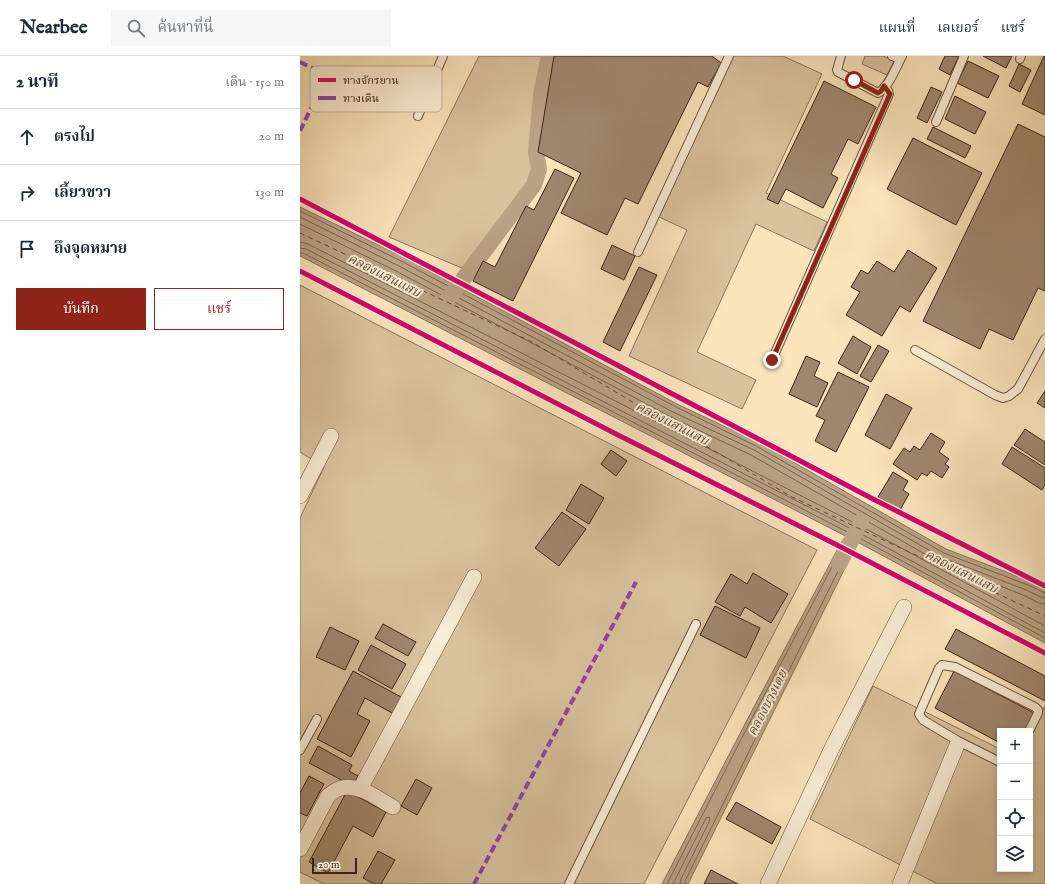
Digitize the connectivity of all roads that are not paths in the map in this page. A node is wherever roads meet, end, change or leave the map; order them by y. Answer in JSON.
{"nodes":[{"id":1,"x":443,"y":56,"type":"edge"},
{"id":2,"x":729,"y":56,"type":"edge"},
{"id":3,"x":841,"y":56,"type":"edge"},
{"id":4,"x":964,"y":56,"type":"edge"},
{"id":5,"x":898,"y":57,"type":"edge"},
{"id":6,"x":439,"y":66,"type":"edge"},
{"id":7,"x":884,"y":86,"type":"junction"},
{"id":8,"x":420,"y":112,"type":"edge"},
{"id":9,"x":418,"y":116,"type":"dead end"},
{"id":10,"x":936,"y":122,"type":"dead end"},
{"id":11,"x":638,"y":252,"type":"dead end"},
{"id":12,"x":1045,"y":339,"type":"edge"},
{"id":13,"x":915,"y":350,"type":"dead end"},
{"id":14,"x":772,"y":360,"type":"dead end"},
{"id":15,"x":331,"y":436,"type":"dead end"},
{"id":16,"x":300,"y":496,"type":"edge"},
{"id":17,"x":474,"y":577,"type":"dead end"},
{"id":18,"x":904,"y":607,"type":"dead end"},
{"id":19,"x":696,"y":624,"type":"dead end"},
{"id":20,"x":317,"y":719,"type":"dead end"},
{"id":21,"x":1030,"y":728,"type":"edge"},
{"id":22,"x":958,"y":743,"type":"junction"},
{"id":23,"x":300,"y":750,"type":"edge"},
{"id":24,"x":997,"y":761,"type":"edge"},
{"id":25,"x":360,"y":789,"type":"junction"},
{"id":26,"x":393,"y":807,"type":"dead end"},
{"id":27,"x":300,"y":849,"type":"edge"},
{"id":28,"x":569,"y":884,"type":"edge"},
{"id":29,"x":768,"y":884,"type":"edge"},
{"id":30,"x":900,"y":884,"type":"edge"}],
"edges":[{"from":1,"to":6,"type":"lane"},
{"from":2,"to":11,"type":"lane"},
{"from":3,"to":7,"type":"lane"},
{"from":4,"to":10,"type":"lane"},
{"from":5,"to":7,"type":"lane"},
{"from":7,"to":14,"type":"lane"},
{"from":8,"to":9,"type":"lane"},
{"from":12,"to":13,"type":"lane"},
{"from":15,"to":16,"type":"street"},
{"from":17,"to":25,"type":"street"},
{"from":18,"to":29,"type":"street"},
{"from":19,"to":28,"type":"lane"},
{"from":20,"to":23,"type":"lane"},
{"from":21,"to":22,"type":"lane"},
{"from":22,"to":24,"type":"lane"},
{"from":22,"to":30,"type":"street"},
{"from":25,"to":26,"type":"street"},
{"from":25,"to":27,"type":"street"}]}
